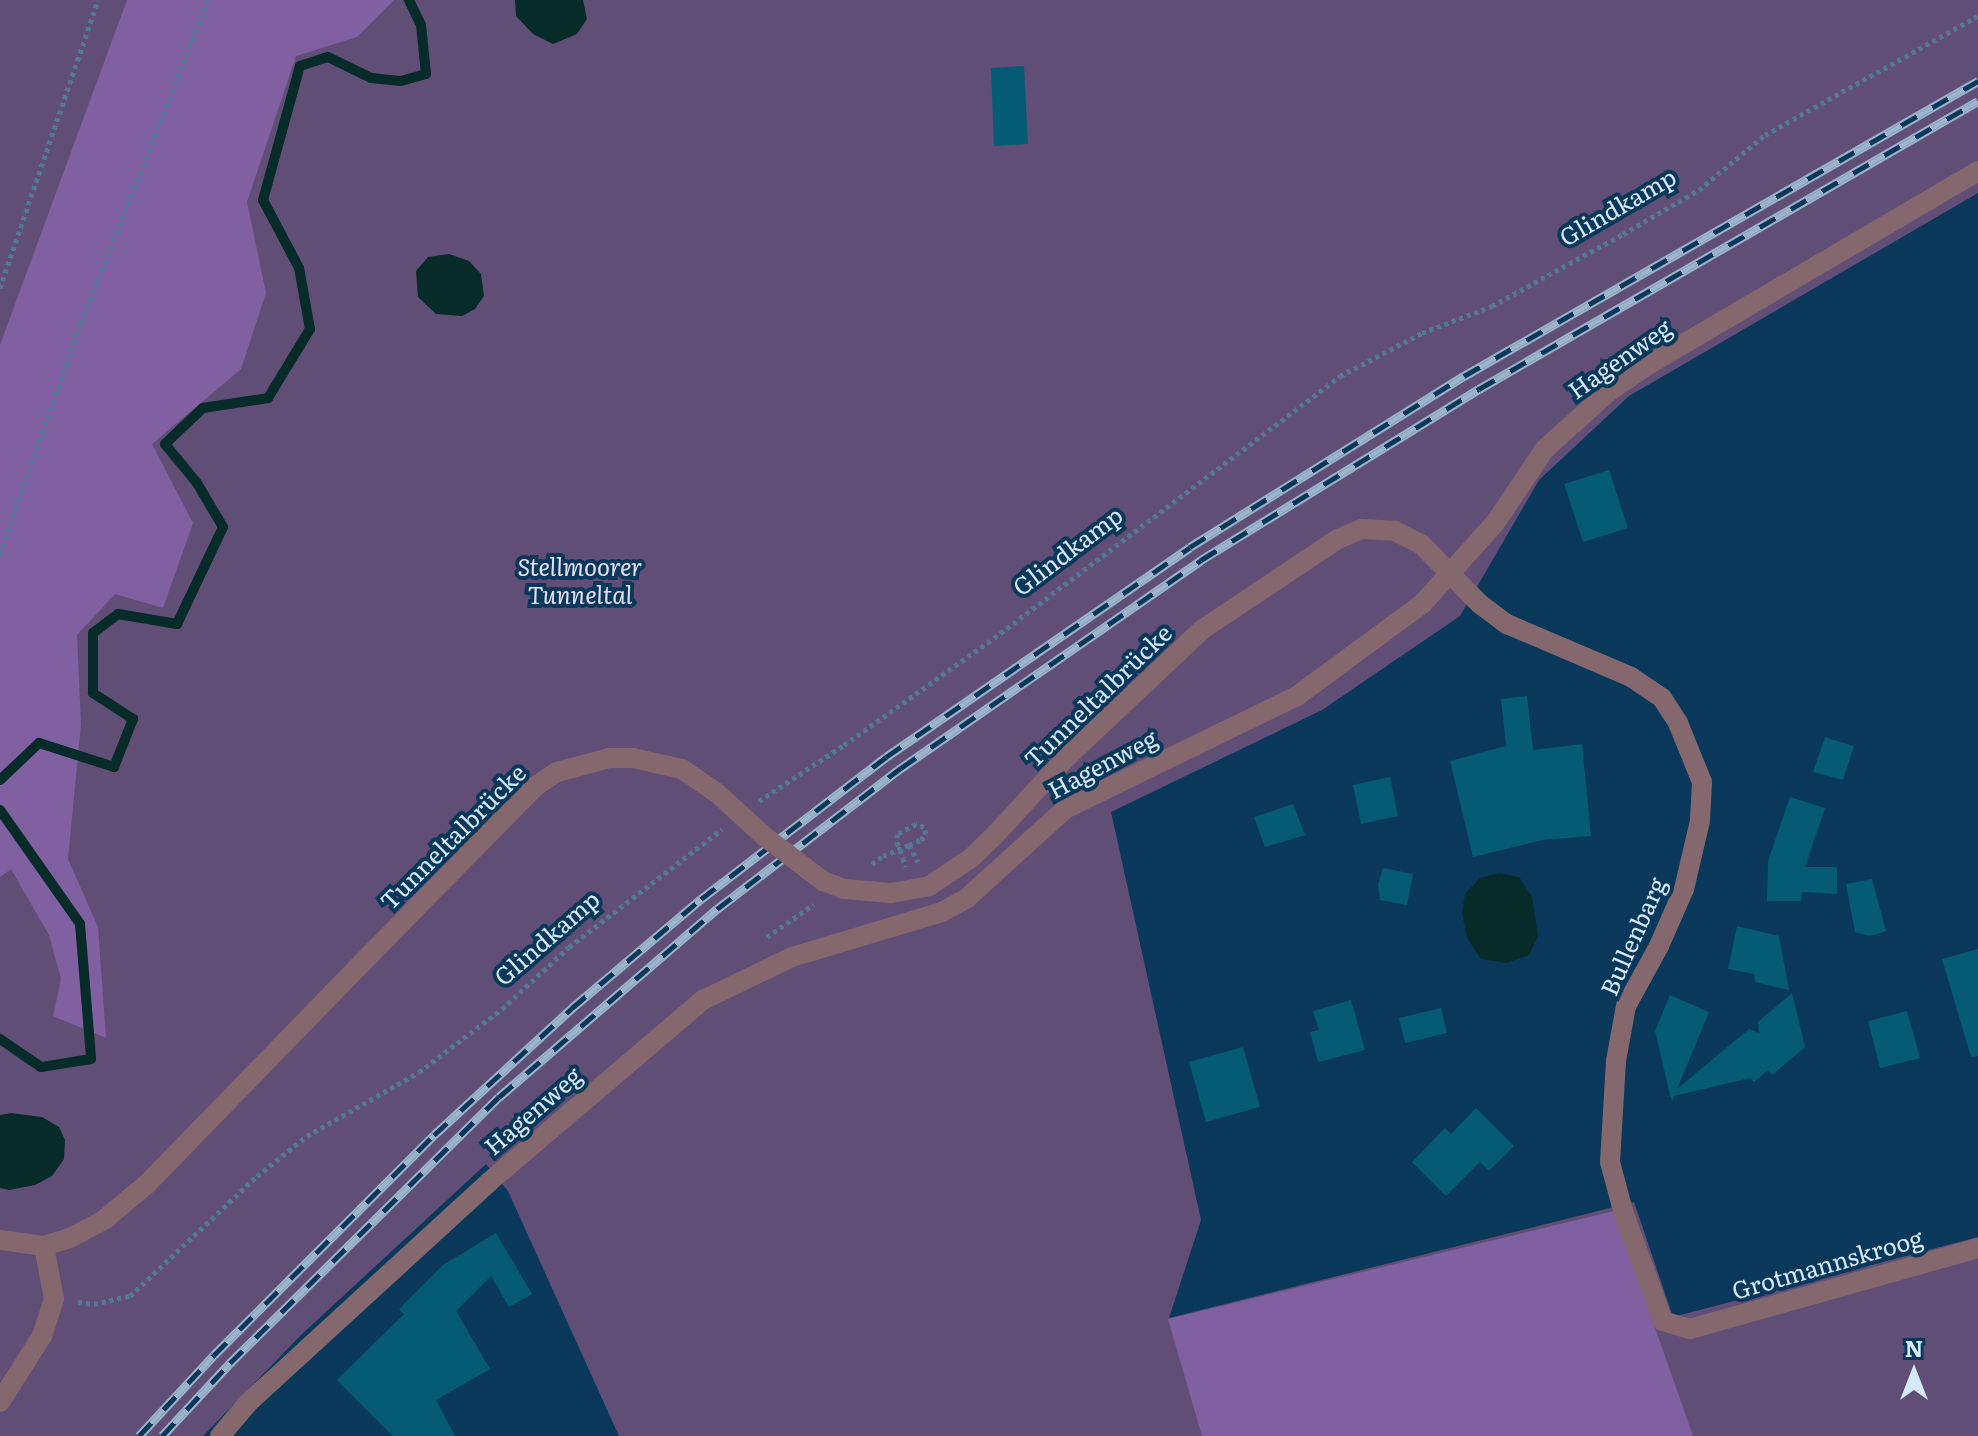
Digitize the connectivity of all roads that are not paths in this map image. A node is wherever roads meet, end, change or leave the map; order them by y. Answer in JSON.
{"nodes":[{"id":1,"x":1978,"y":171,"type":"edge"},
{"id":2,"x":1450,"y":574,"type":"junction"},
{"id":3,"x":0,"y":1240,"type":"edge"},
{"id":4,"x":44,"y":1246,"type":"junction"},
{"id":5,"x":1978,"y":1248,"type":"edge"},
{"id":6,"x":1690,"y":1329,"type":"joint"},
{"id":7,"x":0,"y":1402,"type":"edge"},
{"id":8,"x":220,"y":1436,"type":"edge"}],
"edges":[{"from":1,"to":2,"type":"street","name":"Hagenweg"},
{"from":2,"to":4,"type":"street","name":"Tunneltalbrücke","bridge":true},
{"from":2,"to":6,"type":"street","name":"Bullenbarg"},
{"from":2,"to":8,"type":"street","name":"Hagenweg"},
{"from":3,"to":4,"type":"street"},
{"from":4,"to":7,"type":"street"},
{"from":5,"to":6,"type":"street","name":"Grotmannskroog"}]}
